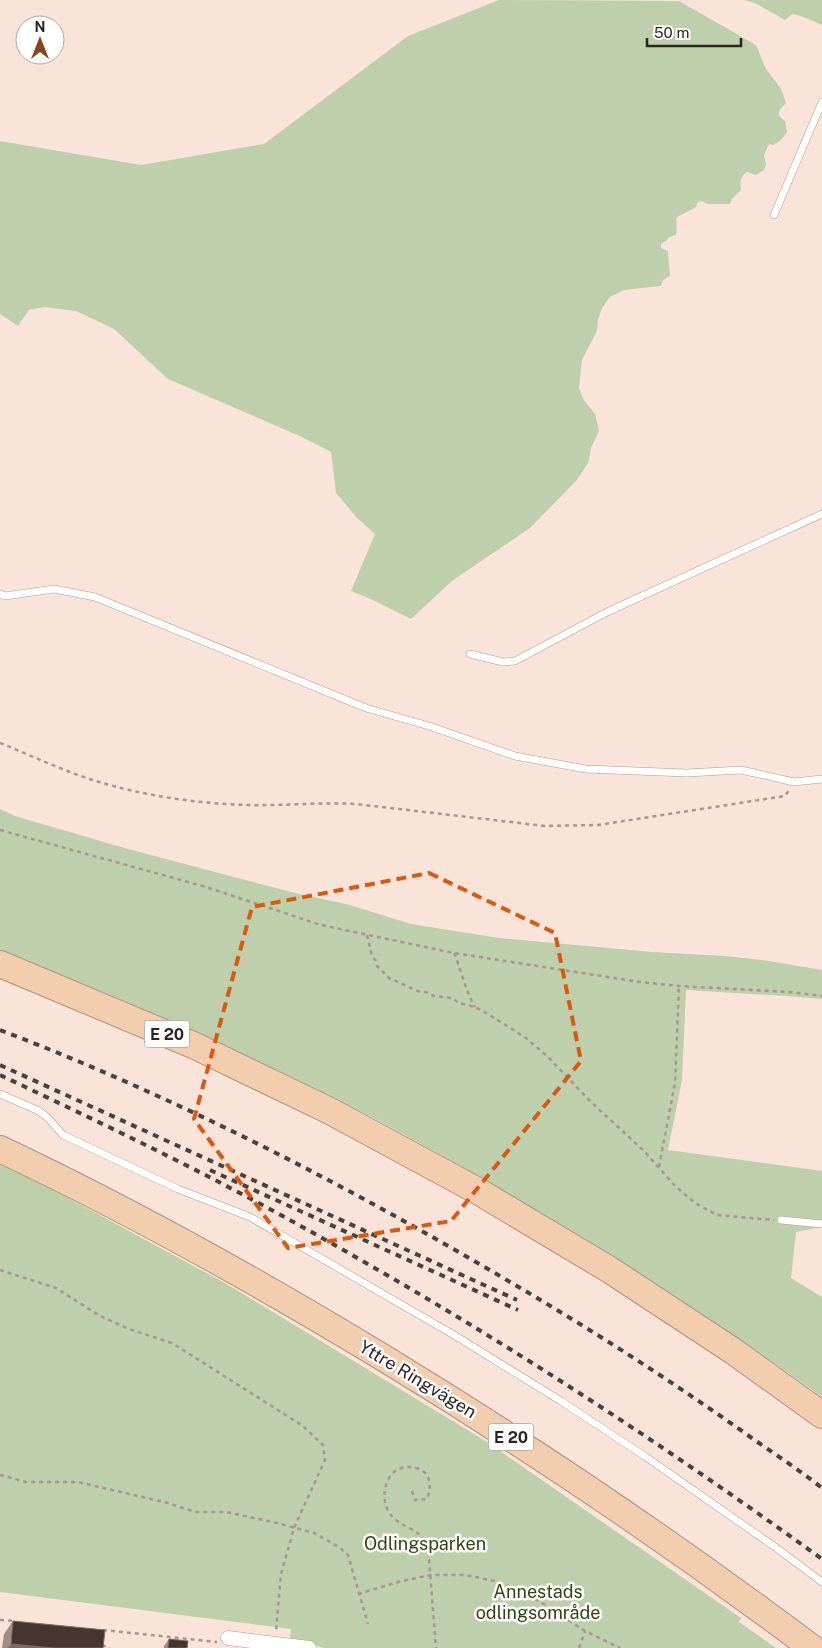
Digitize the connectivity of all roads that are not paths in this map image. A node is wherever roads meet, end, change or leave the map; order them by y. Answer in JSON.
{"nodes":[{"id":1,"x":822,"y":102,"type":"edge"},
{"id":2,"x":774,"y":215,"type":"dead end"},
{"id":3,"x":822,"y":514,"type":"edge"},
{"id":4,"x":0,"y":594,"type":"edge"},
{"id":5,"x":470,"y":654,"type":"dead end"},
{"id":6,"x":822,"y":779,"type":"edge"},
{"id":7,"x":0,"y":964,"type":"edge"},
{"id":8,"x":0,"y":1094,"type":"edge"},
{"id":9,"x":0,"y":1149,"type":"edge"},
{"id":10,"x":782,"y":1220,"type":"road end"},
{"id":11,"x":822,"y":1224,"type":"edge"},
{"id":12,"x":822,"y":1415,"type":"edge"},
{"id":13,"x":822,"y":1582,"type":"edge"},
{"id":14,"x":223,"y":1640,"type":"road end"},
{"id":15,"x":309,"y":1648,"type":"edge"},
{"id":16,"x":812,"y":1648,"type":"edge"}],
"edges":[{"from":1,"to":2,"type":"lane"},
{"from":3,"to":5,"type":"lane"},
{"from":4,"to":6,"type":"lane"},
{"from":7,"to":12,"type":"highway","number":"E 20"},
{"from":8,"to":13,"type":"lane"},
{"from":9,"to":16,"type":"highway","name":"Yttre Ringvägen","number":"E 20"},
{"from":10,"to":11,"type":"lane"},
{"from":14,"to":15,"type":"street"}]}
